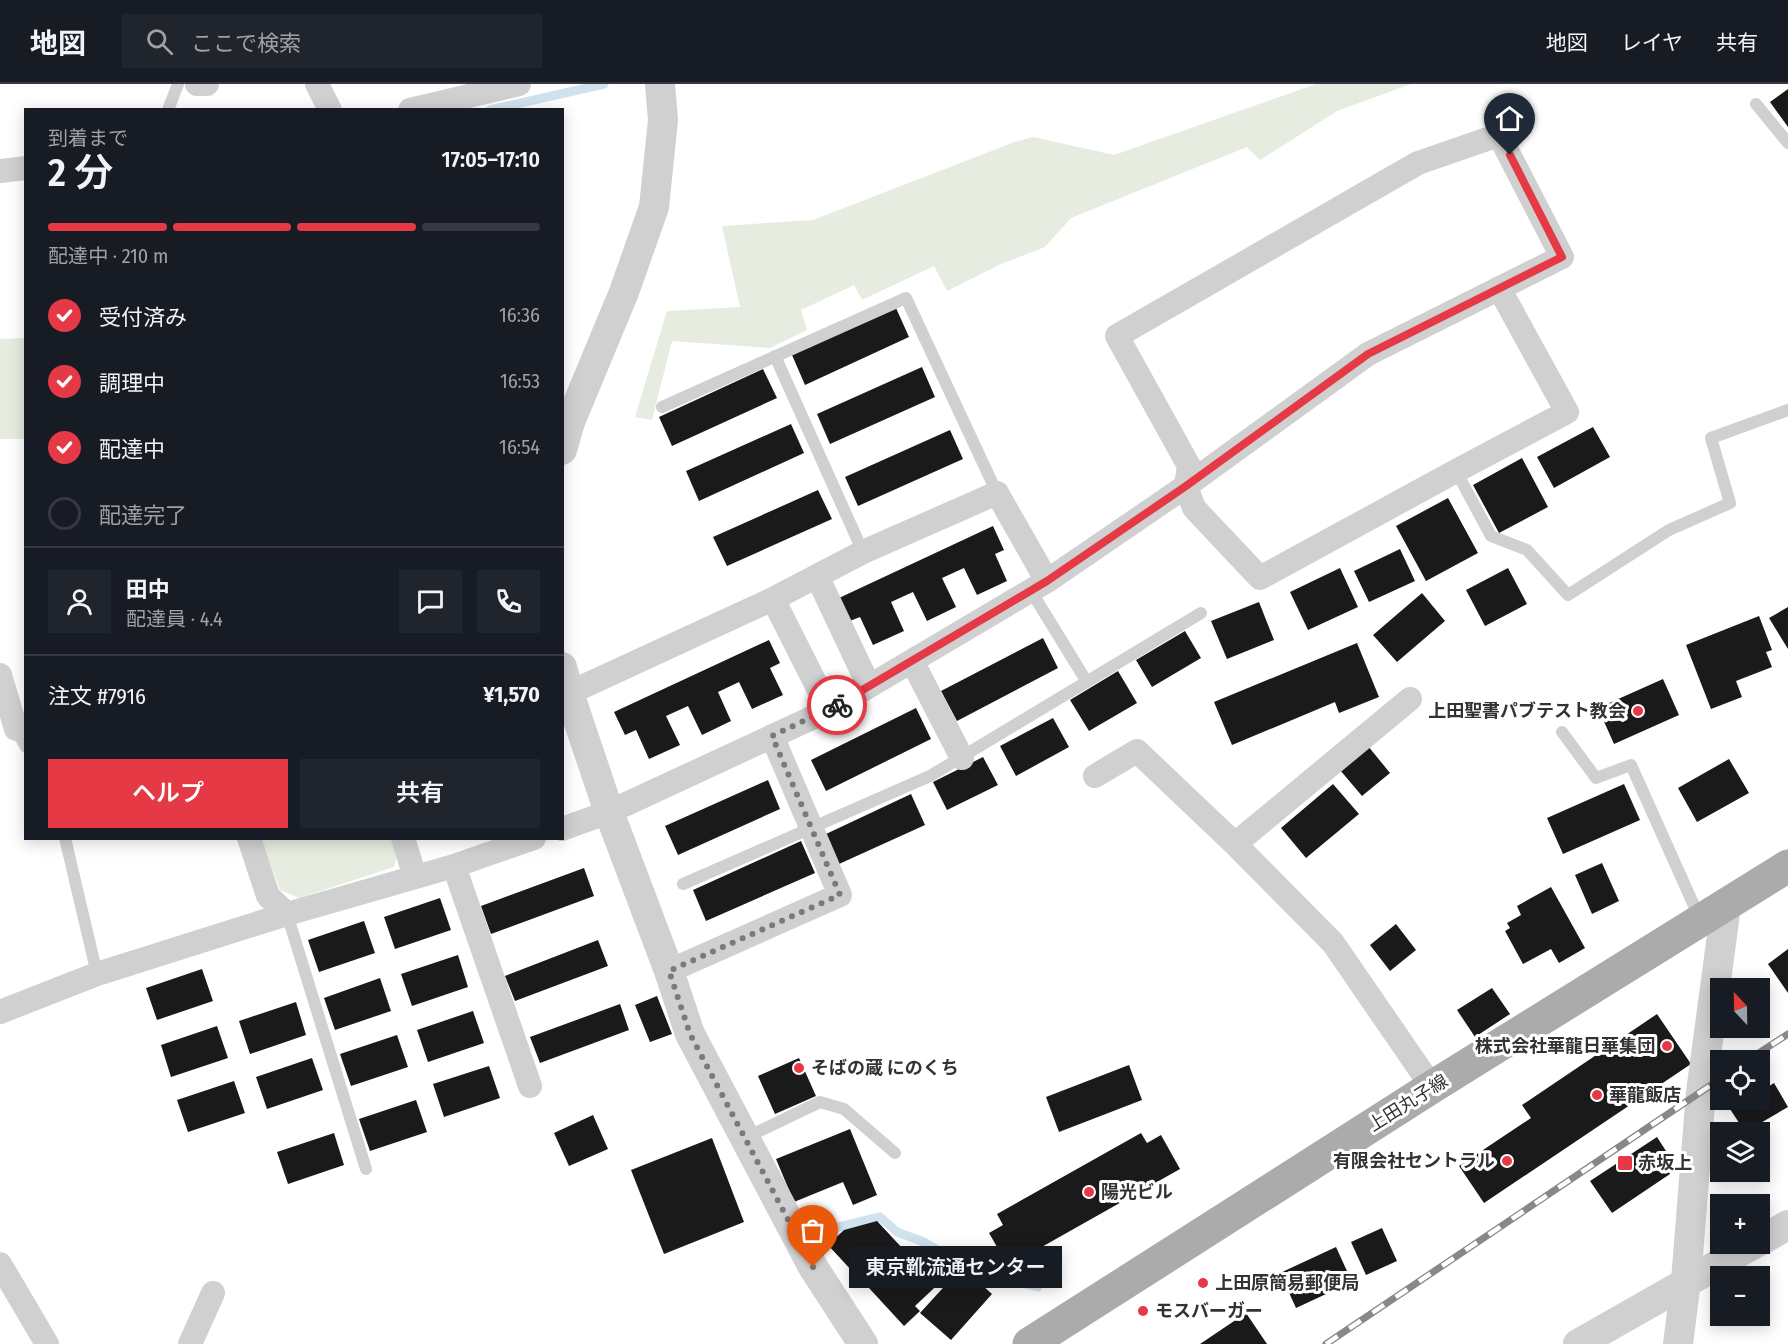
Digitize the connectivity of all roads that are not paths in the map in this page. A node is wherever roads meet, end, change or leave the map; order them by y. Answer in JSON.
{"nodes":[{"id":1,"x":178,"y":84,"type":"edge"},
{"id":2,"x":198,"y":84,"type":"edge"},
{"id":3,"x":207,"y":84,"type":"edge"},
{"id":4,"x":317,"y":84,"type":"edge"},
{"id":5,"x":519,"y":84,"type":"edge"},
{"id":6,"x":660,"y":84,"type":"edge"},
{"id":7,"x":1756,"y":104,"type":"dead end"},
{"id":8,"x":169,"y":108,"type":"edge"},
{"id":9,"x":329,"y":108,"type":"edge"},
{"id":10,"x":418,"y":108,"type":"edge"},
{"id":11,"x":1788,"y":143,"type":"edge"},
{"id":12,"x":24,"y":168,"type":"edge"},
{"id":13,"x":0,"y":171,"type":"edge"},
{"id":14,"x":1499,"y":288,"type":"junction"},
{"id":15,"x":776,"y":356,"type":"junction"},
{"id":16,"x":662,"y":406,"type":"dead end"},
{"id":17,"x":1788,"y":410,"type":"edge"},
{"id":18,"x":564,"y":443,"type":"edge"},
{"id":19,"x":1456,"y":471,"type":"junction"},
{"id":20,"x":1186,"y":486,"type":"junction"},
{"id":21,"x":997,"y":493,"type":"junction"},
{"id":22,"x":863,"y":552,"type":"junction"},
{"id":23,"x":817,"y":576,"type":"junction"},
{"id":24,"x":1039,"y":586,"type":"junction"},
{"id":25,"x":773,"y":599,"type":"junction"},
{"id":26,"x":1201,"y":613,"type":"dead end"},
{"id":27,"x":912,"y":661,"type":"junction"},
{"id":28,"x":0,"y":675,"type":"edge"},
{"id":29,"x":566,"y":680,"type":"edge"},
{"id":30,"x":1087,"y":682,"type":"junction"},
{"id":31,"x":869,"y":686,"type":"junction"},
{"id":32,"x":1410,"y":699,"type":"dead end"},
{"id":33,"x":829,"y":710,"type":"junction"},
{"id":34,"x":1562,"y":732,"type":"dead end"},
{"id":35,"x":17,"y":734,"type":"edge"},
{"id":36,"x":772,"y":736,"type":"junction"},
{"id":37,"x":962,"y":758,"type":"junction"},
{"id":38,"x":1095,"y":776,"type":"dead end"},
{"id":39,"x":609,"y":812,"type":"junction"},
{"id":40,"x":812,"y":827,"type":"junction"},
{"id":41,"x":564,"y":828,"type":"edge"},
{"id":42,"x":65,"y":840,"type":"edge"},
{"id":43,"x":250,"y":840,"type":"edge"},
{"id":44,"x":404,"y":840,"type":"edge"},
{"id":45,"x":528,"y":840,"type":"edge"},
{"id":46,"x":1235,"y":844,"type":"junction"},
{"id":47,"x":454,"y":866,"type":"junction"},
{"id":48,"x":1788,"y":866,"type":"edge"},
{"id":49,"x":416,"y":877,"type":"junction"},
{"id":50,"x":683,"y":884,"type":"dead end"},
{"id":51,"x":287,"y":914,"type":"junction"},
{"id":52,"x":1713,"y":914,"type":"junction"},
{"id":53,"x":669,"y":971,"type":"junction"},
{"id":54,"x":97,"y":974,"type":"junction"},
{"id":55,"x":0,"y":1012,"type":"edge"},
{"id":56,"x":531,"y":1086,"type":"dead end"},
{"id":57,"x":1432,"y":1087,"type":"junction"},
{"id":58,"x":745,"y":1138,"type":"junction"},
{"id":59,"x":895,"y":1153,"type":"dead end"},
{"id":60,"x":366,"y":1169,"type":"dead end"},
{"id":61,"x":1788,"y":1225,"type":"edge"},
{"id":62,"x":1770,"y":1235,"type":"edge"},
{"id":63,"x":1736,"y":1254,"type":"edge"},
{"id":64,"x":0,"y":1264,"type":"edge"},
{"id":65,"x":1686,"y":1281,"type":"junction"},
{"id":66,"x":213,"y":1293,"type":"dead end"},
{"id":67,"x":47,"y":1344,"type":"edge"},
{"id":68,"x":190,"y":1344,"type":"edge"},
{"id":69,"x":863,"y":1344,"type":"edge"},
{"id":70,"x":1029,"y":1344,"type":"edge"},
{"id":71,"x":1578,"y":1344,"type":"edge"},
{"id":72,"x":1678,"y":1344,"type":"edge"}],
"edges":[{"from":1,"to":8,"type":"lane"},
{"from":2,"to":3,"type":"street"},
{"from":4,"to":9,"type":"street"},
{"from":5,"to":10,"type":"street"},
{"from":6,"to":18,"type":"street"},
{"from":7,"to":11,"type":"lane"},
{"from":12,"to":13,"type":"street"},
{"from":14,"to":19,"type":"street"},
{"from":14,"to":20,"type":"street"},
{"from":14,"to":20,"type":"street"},
{"from":15,"to":16,"type":"lane"},
{"from":15,"to":21,"type":"lane"},
{"from":15,"to":22,"type":"lane"},
{"from":17,"to":19,"type":"lane"},
{"from":19,"to":20,"type":"street"},
{"from":20,"to":24,"type":"street"},
{"from":21,"to":22,"type":"street"},
{"from":21,"to":24,"type":"street"},
{"from":22,"to":23,"type":"street"},
{"from":23,"to":25,"type":"street"},
{"from":23,"to":31,"type":"street"},
{"from":24,"to":27,"type":"street"},
{"from":24,"to":30,"type":"lane"},
{"from":25,"to":29,"type":"street"},
{"from":25,"to":33,"type":"street"},
{"from":26,"to":30,"type":"lane"},
{"from":27,"to":31,"type":"street"},
{"from":27,"to":37,"type":"street"},
{"from":28,"to":35,"type":"street"},
{"from":29,"to":39,"type":"street"},
{"from":30,"to":37,"type":"lane"},
{"from":31,"to":33,"type":"street"},
{"from":32,"to":46,"type":"street"},
{"from":33,"to":36,"type":"street"},
{"from":34,"to":52,"type":"lane"},
{"from":36,"to":39,"type":"street"},
{"from":36,"to":40,"type":"street"},
{"from":37,"to":40,"type":"lane"},
{"from":38,"to":46,"type":"street"},
{"from":39,"to":41,"type":"street"},
{"from":39,"to":53,"type":"street"},
{"from":40,"to":50,"type":"lane"},
{"from":40,"to":53,"type":"street"},
{"from":42,"to":54,"type":"lane"},
{"from":43,"to":51,"type":"street"},
{"from":44,"to":49,"type":"street"},
{"from":45,"to":47,"type":"street"},
{"from":46,"to":57,"type":"street"},
{"from":47,"to":49,"type":"street"},
{"from":47,"to":56,"type":"street"},
{"from":48,"to":52,"type":"main road","name":"上田丸子線"},
{"from":49,"to":51,"type":"street"},
{"from":51,"to":54,"type":"street"},
{"from":51,"to":60,"type":"lane"},
{"from":52,"to":57,"type":"main road","name":"上田丸子線"},
{"from":52,"to":65,"type":"street"},
{"from":53,"to":58,"type":"street"},
{"from":54,"to":55,"type":"street"},
{"from":57,"to":70,"type":"main road","name":"上田丸子線"},
{"from":58,"to":59,"type":"lane"},
{"from":58,"to":69,"type":"street"},
{"from":61,"to":62,"type":"street"},
{"from":63,"to":65,"type":"street"},
{"from":64,"to":67,"type":"street"},
{"from":65,"to":71,"type":"street"},
{"from":65,"to":72,"type":"street"},
{"from":66,"to":68,"type":"street"}]}
